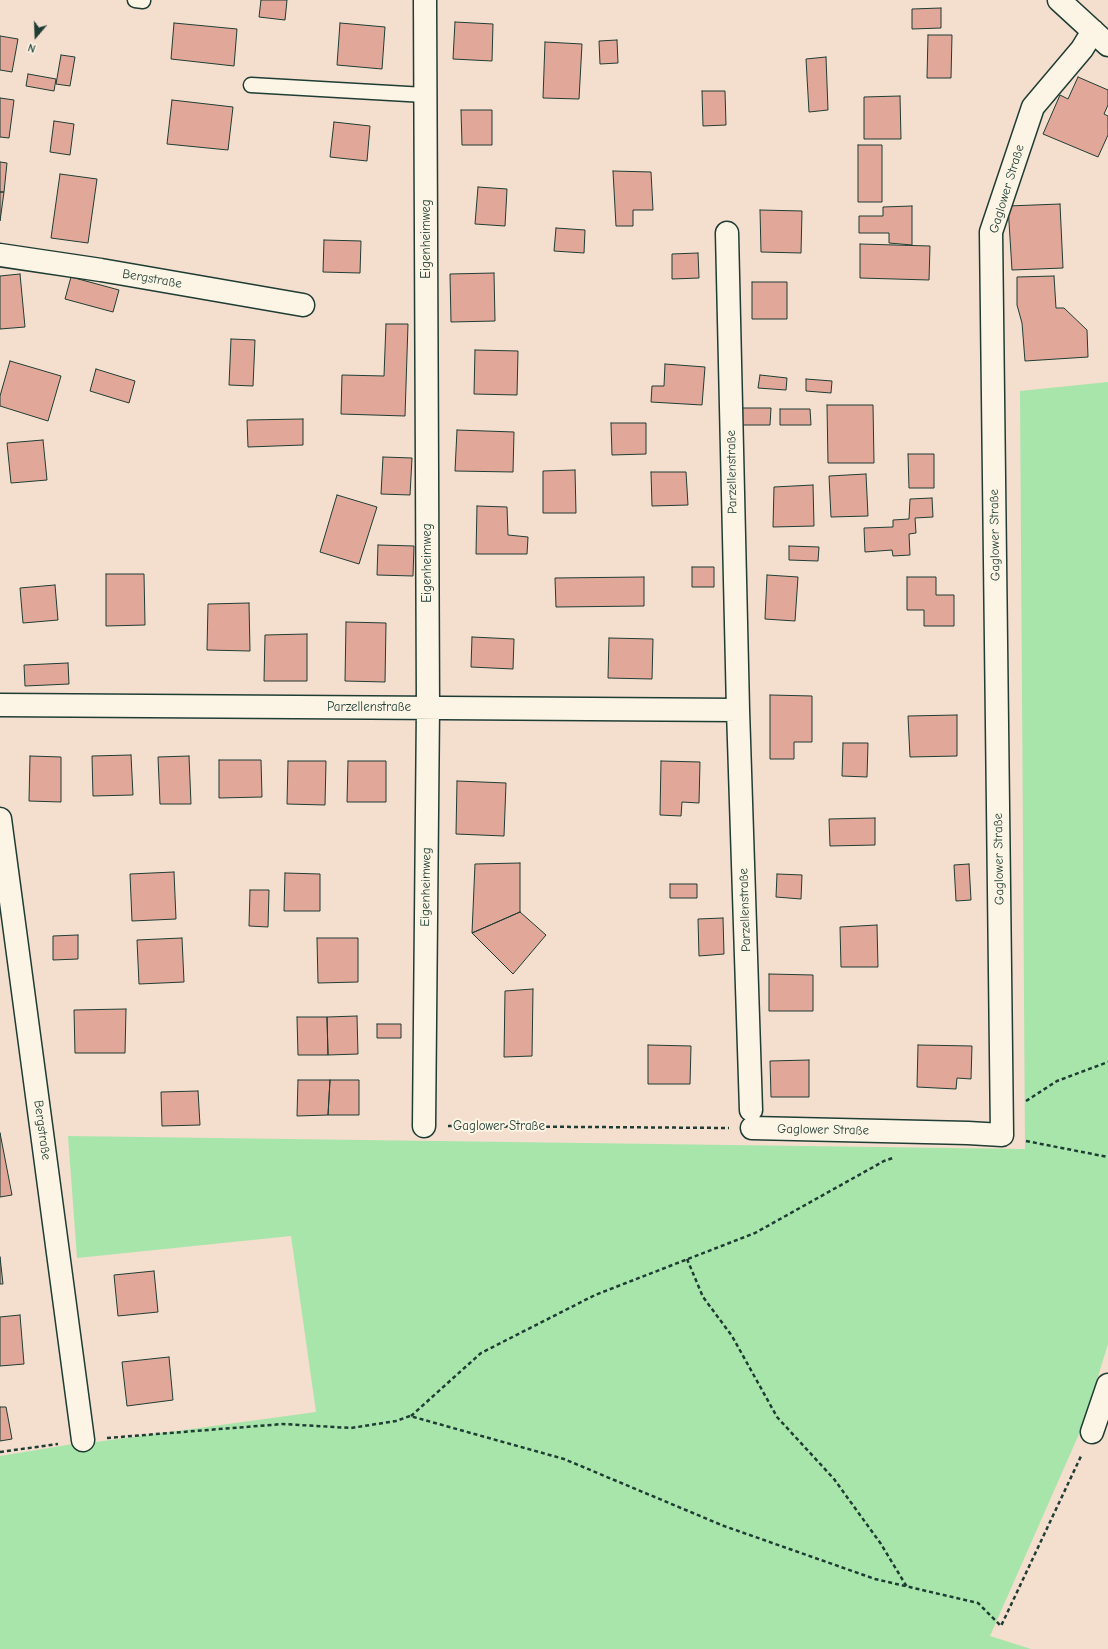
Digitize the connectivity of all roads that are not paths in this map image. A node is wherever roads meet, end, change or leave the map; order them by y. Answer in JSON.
{"nodes":[{"id":1,"x":425,"y":0,"type":"edge"},
{"id":2,"x":1059,"y":0,"type":"edge"},
{"id":3,"x":1101,"y":38,"type":"edge"},
{"id":4,"x":251,"y":85,"type":"dead end"},
{"id":5,"x":425,"y":95,"type":"junction"},
{"id":6,"x":727,"y":233,"type":"dead end"},
{"id":7,"x":0,"y":255,"type":"edge"},
{"id":8,"x":303,"y":305,"type":"dead end"},
{"id":9,"x":0,"y":705,"type":"edge"},
{"id":10,"x":428,"y":707,"type":"junction"},
{"id":11,"x":738,"y":710,"type":"junction"},
{"id":12,"x":0,"y":819,"type":"edge"},
{"id":13,"x":751,"y":1119,"type":"joint"},
{"id":14,"x":424,"y":1126,"type":"road end"},
{"id":15,"x":1108,"y":1384,"type":"edge"},
{"id":16,"x":1092,"y":1432,"type":"road end"},
{"id":17,"x":83,"y":1440,"type":"road end"}],
"edges":[{"from":1,"to":5,"type":"street","name":"Eigenheimweg"},
{"from":2,"to":3,"type":"street","name":"Gaglower Straße"},
{"from":3,"to":13,"type":"street","name":"Gaglower Straße"},
{"from":4,"to":5,"type":"lane"},
{"from":5,"to":10,"type":"street","name":"Eigenheimweg"},
{"from":6,"to":11,"type":"street","name":"Parzellenstraße"},
{"from":7,"to":8,"type":"street","name":"Bergstraße"},
{"from":9,"to":10,"type":"street","name":"Parzellenstraße"},
{"from":10,"to":11,"type":"street","name":"Parzellenstraße"},
{"from":10,"to":14,"type":"street","name":"Eigenheimweg"},
{"from":11,"to":13,"type":"street","name":"Parzellenstraße"},
{"from":12,"to":17,"type":"street","name":"Bergstraße"},
{"from":15,"to":16,"type":"street"}]}
